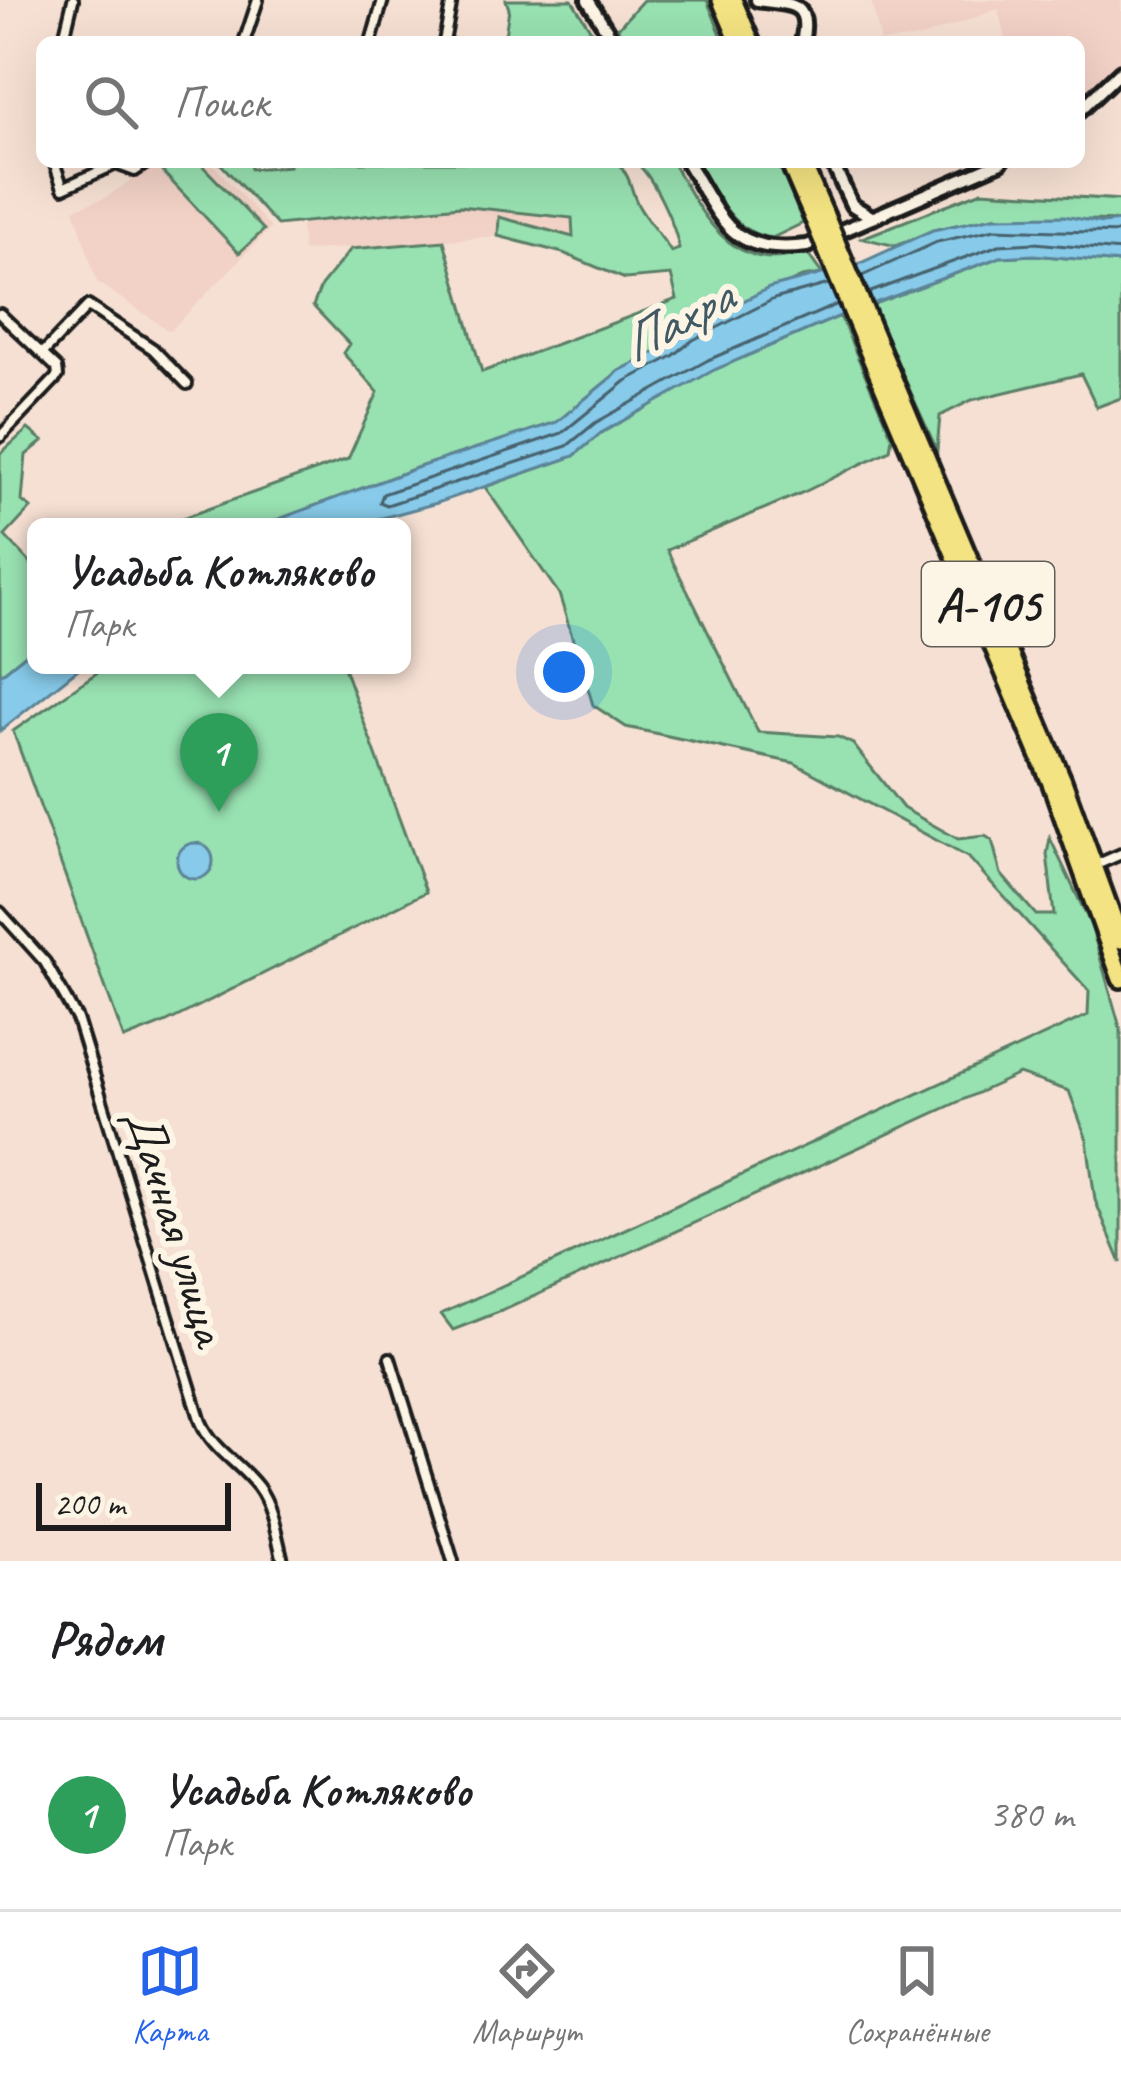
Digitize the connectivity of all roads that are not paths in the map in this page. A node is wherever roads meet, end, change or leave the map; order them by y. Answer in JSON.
{"nodes":[{"id":1,"x":73,"y":0,"type":"edge"},
{"id":2,"x":258,"y":0,"type":"edge"},
{"id":3,"x":383,"y":0,"type":"edge"},
{"id":4,"x":452,"y":0,"type":"edge"},
{"id":5,"x":588,"y":0,"type":"edge"},
{"id":6,"x":721,"y":0,"type":"edge"},
{"id":7,"x":733,"y":0,"type":"edge"},
{"id":8,"x":760,"y":1,"type":"edge"},
{"id":9,"x":64,"y":36,"type":"edge"},
{"id":10,"x":246,"y":36,"type":"edge"},
{"id":11,"x":373,"y":36,"type":"edge"},
{"id":12,"x":445,"y":36,"type":"edge"},
{"id":13,"x":610,"y":36,"type":"edge"},
{"id":14,"x":736,"y":36,"type":"edge"},
{"id":15,"x":748,"y":36,"type":"edge"},
{"id":16,"x":750,"y":36,"type":"edge"},
{"id":17,"x":803,"y":36,"type":"edge"},
{"id":18,"x":1121,"y":70,"type":"edge"},
{"id":19,"x":1085,"y":106,"type":"edge"},
{"id":20,"x":56,"y":168,"type":"edge"},
{"id":21,"x":107,"y":168,"type":"edge"},
{"id":22,"x":691,"y":168,"type":"edge"},
{"id":23,"x":792,"y":168,"type":"edge"},
{"id":24,"x":804,"y":168,"type":"edge"},
{"id":25,"x":835,"y":168,"type":"edge"},
{"id":26,"x":987,"y":168,"type":"edge"},
{"id":27,"x":851,"y":205,"type":"junction"},
{"id":28,"x":819,"y":217,"type":"junction"},
{"id":29,"x":873,"y":218,"type":"junction"},
{"id":30,"x":843,"y":231,"type":"junction"},
{"id":31,"x":0,"y":314,"type":"edge"},
{"id":32,"x":873,"y":345,"type":"junction"},
{"id":33,"x":43,"y":353,"type":"junction"},
{"id":34,"x":187,"y":383,"type":"dead end"},
{"id":35,"x":0,"y":436,"type":"edge"},
{"id":36,"x":1121,"y":854,"type":"edge"},
{"id":37,"x":1096,"y":865,"type":"junction"},
{"id":38,"x":0,"y":912,"type":"edge"},
{"id":39,"x":1121,"y":940,"type":"edge"},
{"id":40,"x":1121,"y":979,"type":"edge"},
{"id":41,"x":390,"y":1358,"type":"dead end"},
{"id":42,"x":283,"y":1561,"type":"edge"},
{"id":43,"x":452,"y":1561,"type":"edge"}],
"edges":[{"from":1,"to":9,"type":"street"},
{"from":2,"to":10,"type":"street"},
{"from":3,"to":11,"type":"street"},
{"from":4,"to":12,"type":"street"},
{"from":5,"to":13,"type":"street"},
{"from":6,"to":14,"type":"highway"},
{"from":7,"to":15,"type":"highway"},
{"from":8,"to":16,"type":"street"},
{"from":8,"to":17,"type":"street"},
{"from":18,"to":19,"type":"street"},
{"from":20,"to":21,"type":"street"},
{"from":22,"to":30,"type":"street"},
{"from":23,"to":28,"type":"highway","number":"А-105"},
{"from":24,"to":28,"type":"highway","number":"А-105"},
{"from":25,"to":27,"type":"street"},
{"from":26,"to":29,"type":"street"},
{"from":27,"to":29,"type":"street"},
{"from":27,"to":30,"type":"street"},
{"from":28,"to":32,"type":"highway","number":"А-105","bridge":true},
{"from":29,"to":30,"type":"street"},
{"from":31,"to":33,"type":"street"},
{"from":32,"to":37,"type":"highway","number":"А-105"},
{"from":32,"to":40,"type":"highway","number":"А-105"},
{"from":33,"to":34,"type":"street"},
{"from":33,"to":35,"type":"street"},
{"from":36,"to":37,"type":"street"},
{"from":37,"to":39,"type":"highway","number":"А-105"},
{"from":38,"to":42,"type":"street","name":"Дачная улица"},
{"from":41,"to":43,"type":"street"}]}
